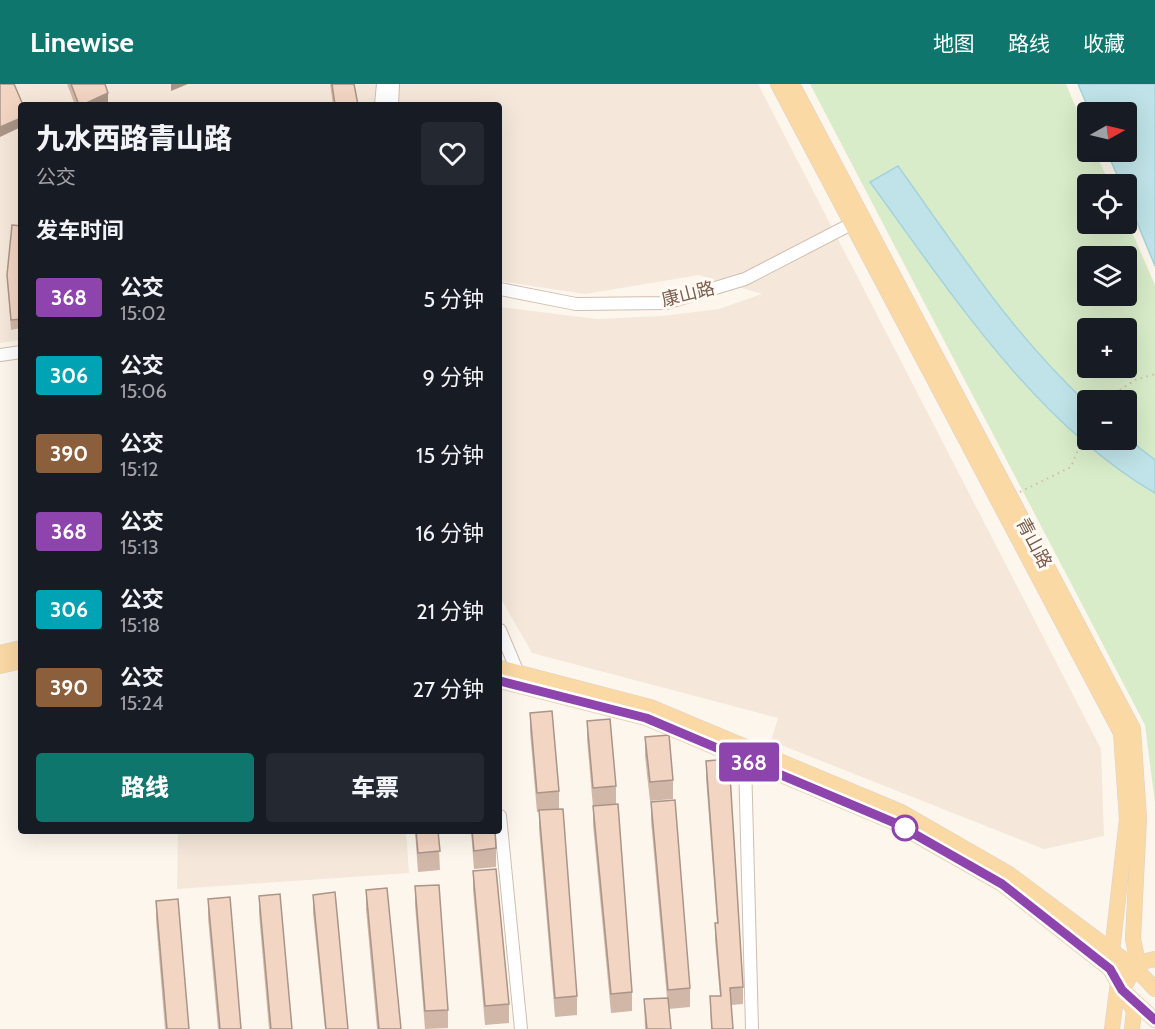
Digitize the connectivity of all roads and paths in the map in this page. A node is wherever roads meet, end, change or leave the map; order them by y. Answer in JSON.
{"nodes":[{"id":1,"x":382,"y":84,"type":"edge"},
{"id":2,"x":393,"y":84,"type":"edge"},
{"id":3,"x":778,"y":84,"type":"edge"},
{"id":4,"x":792,"y":84,"type":"edge"},
{"id":5,"x":381,"y":102,"type":"edge"},
{"id":6,"x":392,"y":102,"type":"edge"},
{"id":7,"x":858,"y":221,"type":"junction"},
{"id":8,"x":502,"y":289,"type":"edge"},
{"id":9,"x":18,"y":352,"type":"edge"},
{"id":10,"x":0,"y":355,"type":"edge"},
{"id":11,"x":1155,"y":374,"type":"edge"},
{"id":12,"x":1120,"y":390,"type":"edge"},
{"id":13,"x":1078,"y":450,"type":"edge"},
{"id":14,"x":1010,"y":497,"type":"junction"},
{"id":15,"x":502,"y":636,"type":"edge"},
{"id":16,"x":18,"y":649,"type":"edge"},
{"id":17,"x":0,"y":653,"type":"edge"},
{"id":18,"x":18,"y":662,"type":"edge"},
{"id":19,"x":0,"y":666,"type":"edge"},
{"id":20,"x":502,"y":669,"type":"edge"},
{"id":21,"x":502,"y":679,"type":"edge"},
{"id":22,"x":517,"y":679,"type":"junction"},
{"id":23,"x":746,"y":760,"type":"junction"},
{"id":24,"x":502,"y":834,"type":"edge"},
{"id":25,"x":1112,"y":951,"type":"junction"},
{"id":26,"x":1155,"y":959,"type":"edge"},
{"id":27,"x":1135,"y":965,"type":"junction"},
{"id":28,"x":1110,"y":969,"type":"junction"},
{"id":29,"x":1152,"y":981,"type":"edge"},
{"id":30,"x":1120,"y":987,"type":"junction"},
{"id":31,"x":1155,"y":1020,"type":"edge"},
{"id":32,"x":521,"y":1029,"type":"edge"},
{"id":33,"x":752,"y":1029,"type":"edge"},
{"id":34,"x":1112,"y":1029,"type":"edge"},
{"id":35,"x":1132,"y":1029,"type":"edge"}],
"edges":[{"from":1,"to":5,"type":"street"},
{"from":2,"to":6,"type":"street"},
{"from":3,"to":7,"type":"main road","name":"青山路"},
{"from":4,"to":7,"type":"main road","name":"青山路"},
{"from":7,"to":8,"type":"street","name":"康山路"},
{"from":7,"to":14,"type":"main road","name":"青山路"},
{"from":7,"to":25,"type":"main road","name":"青山路"},
{"from":9,"to":10,"type":"street"},
{"from":11,"to":12,"type":"path"},
{"from":13,"to":14,"type":"path"},
{"from":14,"to":27,"type":"main road","name":"青山路"},
{"from":15,"to":22,"type":"street"},
{"from":16,"to":17,"type":"main road"},
{"from":18,"to":19,"type":"main road"},
{"from":20,"to":22,"type":"main road"},
{"from":21,"to":22,"type":"main road"},
{"from":22,"to":23,"type":"main road"},
{"from":22,"to":25,"type":"main road"},
{"from":23,"to":28,"type":"main road"},
{"from":23,"to":33,"type":"street"},
{"from":24,"to":32,"type":"street"},
{"from":25,"to":27,"type":"main road"},
{"from":25,"to":28,"type":"main road","name":"青山路"},
{"from":26,"to":27,"type":"main road"},
{"from":27,"to":28,"type":"main road"},
{"from":27,"to":29,"type":"main road"},
{"from":27,"to":30,"type":"main road"},
{"from":28,"to":30,"type":"main road"},
{"from":29,"to":30,"type":"main road"},
{"from":30,"to":31,"type":"main road"},
{"from":30,"to":34,"type":"main road"},
{"from":30,"to":35,"type":"main road"}]}
